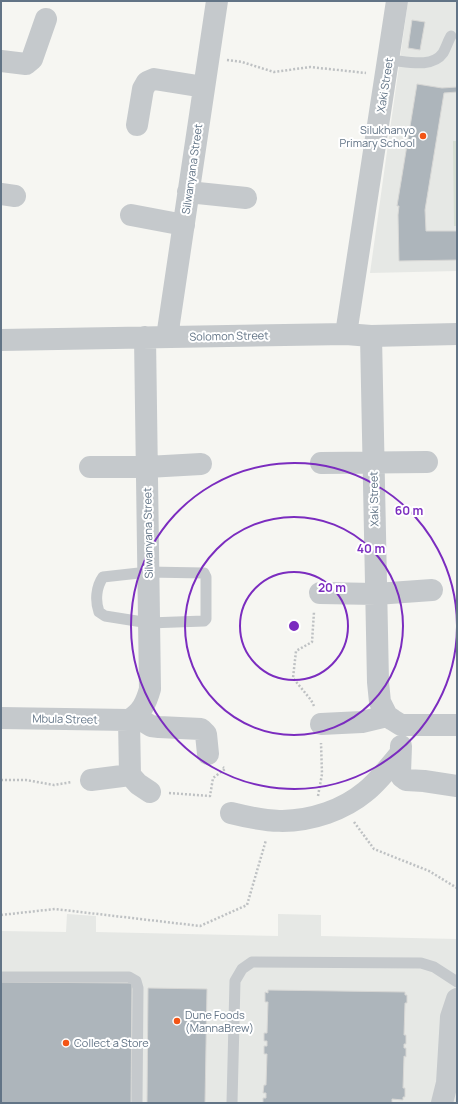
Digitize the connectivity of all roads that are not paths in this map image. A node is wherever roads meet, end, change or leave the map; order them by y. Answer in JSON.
{"nodes":[{"id":1,"x":217,"y":1,"type":"edge"},
{"id":2,"x":397,"y":1,"type":"edge"},
{"id":3,"x":46,"y":19,"type":"dead end"},
{"id":4,"x":450,"y":36,"type":"dead end"},
{"id":5,"x":389,"y":60,"type":"junction"},
{"id":6,"x":1,"y":61,"type":"edge"},
{"id":7,"x":204,"y":87,"type":"junction"},
{"id":8,"x":137,"y":125,"type":"dead end"},
{"id":9,"x":188,"y":192,"type":"junction"},
{"id":10,"x":246,"y":198,"type":"dead end"},
{"id":11,"x":131,"y":215,"type":"dead end"},
{"id":12,"x":184,"y":225,"type":"junction"},
{"id":13,"x":346,"y":334,"type":"junction"},
{"id":14,"x":457,"y":334,"type":"edge"},
{"id":15,"x":371,"y":336,"type":"junction"},
{"id":16,"x":167,"y":337,"type":"junction"},
{"id":17,"x":145,"y":338,"type":"junction"},
{"id":18,"x":1,"y":340,"type":"edge"},
{"id":19,"x":427,"y":462,"type":"dead end"},
{"id":20,"x":321,"y":463,"type":"dead end"},
{"id":21,"x":374,"y":463,"type":"junction"},
{"id":22,"x":201,"y":464,"type":"dead end"},
{"id":23,"x":90,"y":467,"type":"dead end"},
{"id":24,"x":147,"y":467,"type":"junction"},
{"id":25,"x":148,"y":572,"type":"junction"},
{"id":26,"x":432,"y":590,"type":"dead end"},
{"id":27,"x":320,"y":593,"type":"road end"},
{"id":28,"x":376,"y":594,"type":"junction"},
{"id":29,"x":149,"y":623,"type":"junction"},
{"id":30,"x":1,"y":718,"type":"edge"},
{"id":31,"x":132,"y":718,"type":"junction"},
{"id":32,"x":394,"y":720,"type":"junction"},
{"id":33,"x":321,"y":724,"type":"road end"},
{"id":34,"x":457,"y":725,"type":"edge"},
{"id":35,"x":208,"y":754,"type":"road end"},
{"id":36,"x":400,"y":754,"type":"junction"},
{"id":37,"x":130,"y":775,"type":"junction"},
{"id":38,"x":91,"y":780,"type":"road end"},
{"id":39,"x":457,"y":786,"type":"edge"},
{"id":40,"x":150,"y":792,"type":"road end"},
{"id":41,"x":231,"y":813,"type":"dead end"},
{"id":42,"x":1,"y":976,"type":"edge"},
{"id":43,"x":457,"y":982,"type":"edge"},
{"id":44,"x":457,"y":999,"type":"edge"},
{"id":45,"x":446,"y":1096,"type":"edge"},
{"id":46,"x":137,"y":1103,"type":"edge"},
{"id":47,"x":232,"y":1103,"type":"edge"}],
"edges":[{"from":1,"to":7,"type":"street","name":"Silwanyana Street"},
{"from":2,"to":5,"type":"street","name":"Xaki Street"},
{"from":3,"to":6,"type":"street"},
{"from":4,"to":5,"type":"lane"},
{"from":5,"to":13,"type":"street","name":"Xaki Street"},
{"from":7,"to":8,"type":"street"},
{"from":7,"to":9,"type":"street","name":"Silwanyana Street"},
{"from":9,"to":10,"type":"street"},
{"from":9,"to":12,"type":"street","name":"Silwanyana Street"},
{"from":11,"to":12,"type":"street"},
{"from":12,"to":16,"type":"street","name":"Silwanyana Street"},
{"from":13,"to":15,"type":"street","name":"Solomon Street"},
{"from":13,"to":16,"type":"street","name":"Solomon Street"},
{"from":14,"to":15,"type":"street","name":"Solomon Street"},
{"from":15,"to":21,"type":"street","name":"Xaki Street"},
{"from":16,"to":17,"type":"street","name":"Solomon Street"},
{"from":17,"to":18,"type":"street","name":"Solomon Street"},
{"from":17,"to":24,"type":"street","name":"Silwanyana Street"},
{"from":19,"to":21,"type":"street"},
{"from":20,"to":21,"type":"street"},
{"from":21,"to":28,"type":"street","name":"Xaki Street"},
{"from":22,"to":24,"type":"street"},
{"from":23,"to":24,"type":"street"},
{"from":24,"to":25,"type":"street","name":"Silwanyana Street"},
{"from":25,"to":29,"type":"street","name":"Silwanyana Street"},
{"from":25,"to":29,"type":"lane"},
{"from":25,"to":29,"type":"lane"},
{"from":26,"to":28,"type":"street"},
{"from":27,"to":28,"type":"street"},
{"from":28,"to":32,"type":"street","name":"Xaki Street"},
{"from":29,"to":31,"type":"street","name":"Silwanyana Street"},
{"from":30,"to":31,"type":"street","name":"Mbula Street"},
{"from":31,"to":35,"type":"street"},
{"from":31,"to":37,"type":"street"},
{"from":32,"to":33,"type":"street"},
{"from":32,"to":34,"type":"street"},
{"from":32,"to":36,"type":"street"},
{"from":36,"to":39,"type":"street"},
{"from":36,"to":41,"type":"street"},
{"from":37,"to":38,"type":"street"},
{"from":37,"to":40,"type":"street"},
{"from":42,"to":46,"type":"lane"},
{"from":43,"to":47,"type":"lane"},
{"from":44,"to":45,"type":"street"}]}
